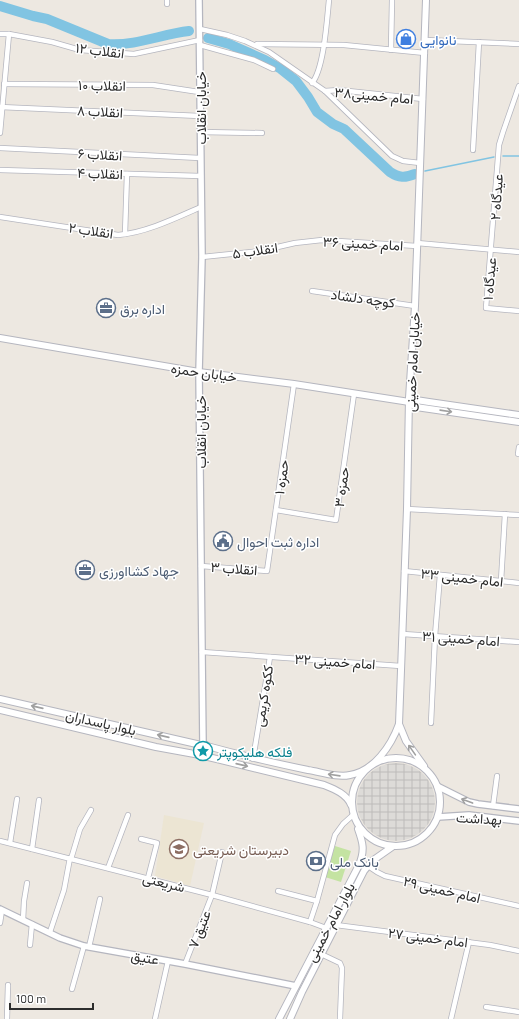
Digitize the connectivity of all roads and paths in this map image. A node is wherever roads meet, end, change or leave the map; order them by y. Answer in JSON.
{"nodes":[{"id":1,"x":200,"y":0,"type":"edge"},
{"id":2,"x":329,"y":0,"type":"edge"},
{"id":3,"x":392,"y":0,"type":"edge"},
{"id":4,"x":426,"y":0,"type":"edge"},
{"id":5,"x":200,"y":29,"type":"junction"},
{"id":6,"x":0,"y":34,"type":"edge"},
{"id":7,"x":9,"y":34,"type":"junction"},
{"id":8,"x":425,"y":40,"type":"junction"},
{"id":9,"x":479,"y":42,"type":"junction"},
{"id":10,"x":200,"y":43,"type":"junction"},
{"id":11,"x":254,"y":44,"type":"junction"},
{"id":12,"x":519,"y":44,"type":"edge"},
{"id":13,"x":324,"y":45,"type":"junction"},
{"id":14,"x":391,"y":50,"type":"junction"},
{"id":15,"x":425,"y":53,"type":"junction"},
{"id":16,"x":273,"y":69,"type":"dead end"},
{"id":17,"x":312,"y":83,"type":"junction"},
{"id":18,"x":4,"y":84,"type":"junction"},
{"id":19,"x":519,"y":86,"type":"edge"},
{"id":20,"x":325,"y":91,"type":"junction"},
{"id":21,"x":199,"y":92,"type":"junction"},
{"id":22,"x":422,"y":99,"type":"junction"},
{"id":23,"x":1,"y":107,"type":"edge"},
{"id":24,"x":200,"y":116,"type":"junction"},
{"id":25,"x":200,"y":132,"type":"junction"},
{"id":26,"x":262,"y":133,"type":"dead end"},
{"id":27,"x":0,"y":134,"type":"edge"},
{"id":28,"x":0,"y":148,"type":"edge"},
{"id":29,"x":472,"y":150,"type":"dead end"},
{"id":30,"x":200,"y":158,"type":"junction"},
{"id":31,"x":420,"y":162,"type":"junction"},
{"id":32,"x":0,"y":170,"type":"edge"},
{"id":33,"x":127,"y":174,"type":"junction"},
{"id":34,"x":201,"y":176,"type":"junction"},
{"id":35,"x":201,"y":207,"type":"junction"},
{"id":36,"x":0,"y":217,"type":"edge"},
{"id":37,"x":125,"y":234,"type":"junction"},
{"id":38,"x":308,"y":240,"type":"joint"},
{"id":39,"x":417,"y":244,"type":"junction"},
{"id":40,"x":492,"y":249,"type":"junction"},
{"id":41,"x":519,"y":252,"type":"edge"},
{"id":42,"x":202,"y":257,"type":"junction"},
{"id":43,"x":312,"y":291,"type":"dead end"},
{"id":44,"x":414,"y":306,"type":"junction"},
{"id":45,"x":519,"y":311,"type":"edge"},
{"id":46,"x":0,"y":338,"type":"edge"},
{"id":47,"x":199,"y":372,"type":"junction"},
{"id":48,"x":294,"y":384,"type":"junction"},
{"id":49,"x":354,"y":394,"type":"junction"},
{"id":50,"x":409,"y":402,"type":"junction"},
{"id":51,"x":519,"y":415,"type":"edge"},
{"id":52,"x":519,"y":422,"type":"edge"},
{"id":53,"x":519,"y":447,"type":"edge"},
{"id":54,"x":518,"y":454,"type":"dead end"},
{"id":55,"x":407,"y":509,"type":"junction"},
{"id":56,"x":276,"y":510,"type":"junction"},
{"id":57,"x":505,"y":514,"type":"junction"},
{"id":58,"x":519,"y":515,"type":"edge"},
{"id":59,"x":201,"y":566,"type":"junction"},
{"id":60,"x":267,"y":571,"type":"joint"},
{"id":61,"x":404,"y":571,"type":"junction"},
{"id":62,"x":440,"y":575,"type":"junction"},
{"id":63,"x":501,"y":581,"type":"junction"},
{"id":64,"x":519,"y":583,"type":"edge"},
{"id":65,"x":403,"y":634,"type":"junction"},
{"id":66,"x":435,"y":636,"type":"junction"},
{"id":67,"x":519,"y":642,"type":"edge"},
{"id":68,"x":202,"y":652,"type":"junction"},
{"id":69,"x":270,"y":657,"type":"junction"},
{"id":70,"x":401,"y":666,"type":"junction"},
{"id":71,"x":0,"y":699,"type":"edge"},
{"id":72,"x":0,"y":710,"type":"edge"},
{"id":73,"x":431,"y":723,"type":"dead end"},
{"id":74,"x":399,"y":724,"type":"junction"},
{"id":75,"x":204,"y":745,"type":"junction"},
{"id":76,"x":202,"y":756,"type":"junction"},
{"id":77,"x":253,"y":759,"type":"junction"},
{"id":78,"x":371,"y":765,"type":"junction"},
{"id":79,"x":429,"y":772,"type":"junction"},
{"id":80,"x":497,"y":776,"type":"dead end"},
{"id":81,"x":437,"y":786,"type":"junction"},
{"id":82,"x":17,"y":799,"type":"dead end"},
{"id":83,"x":40,"y":800,"type":"dead end"},
{"id":84,"x":493,"y":806,"type":"junction"},
{"id":85,"x":352,"y":807,"type":"junction"},
{"id":86,"x":518,"y":809,"type":"edge"},
{"id":87,"x":91,"y":810,"type":"dead end"},
{"id":88,"x":128,"y":815,"type":"dead end"},
{"id":89,"x":353,"y":815,"type":"junction"},
{"id":90,"x":438,"y":817,"type":"junction"},
{"id":91,"x":517,"y":821,"type":"edge"},
{"id":92,"x":356,"y":822,"type":"junction"},
{"id":93,"x":141,"y":839,"type":"dead end"},
{"id":94,"x":0,"y":841,"type":"edge"},
{"id":95,"x":10,"y":844,"type":"junction"},
{"id":96,"x":392,"y":847,"type":"junction"},
{"id":97,"x":32,"y":849,"type":"junction"},
{"id":98,"x":222,"y":852,"type":"dead end"},
{"id":99,"x":71,"y":859,"type":"junction"},
{"id":100,"x":368,"y":866,"type":"junction"},
{"id":101,"x":108,"y":868,"type":"junction"},
{"id":102,"x":148,"y":878,"type":"junction"},
{"id":103,"x":27,"y":883,"type":"dead end"},
{"id":104,"x":278,"y":891,"type":"dead end"},
{"id":105,"x":212,"y":895,"type":"junction"},
{"id":106,"x":100,"y":899,"type":"dead end"},
{"id":107,"x":318,"y":900,"type":"junction"},
{"id":108,"x":519,"y":906,"type":"edge"},
{"id":109,"x":1,"y":910,"type":"edge"},
{"id":110,"x":23,"y":920,"type":"junction"},
{"id":111,"x":310,"y":922,"type":"junction"},
{"id":112,"x":0,"y":923,"type":"edge"},
{"id":113,"x":32,"y":924,"type":"junction"},
{"id":114,"x":336,"y":926,"type":"junction"},
{"id":115,"x":326,"y":928,"type":"junction"},
{"id":116,"x":50,"y":932,"type":"junction"},
{"id":117,"x":469,"y":942,"type":"junction"},
{"id":118,"x":30,"y":944,"type":"dead end"},
{"id":119,"x":86,"y":947,"type":"junction"},
{"id":120,"x":519,"y":951,"type":"edge"},
{"id":121,"x":321,"y":954,"type":"junction"},
{"id":122,"x":168,"y":961,"type":"junction"},
{"id":123,"x":185,"y":964,"type":"junction"},
{"id":124,"x":8,"y":985,"type":"dead end"},
{"id":125,"x":296,"y":986,"type":"junction"},
{"id":126,"x":304,"y":988,"type":"junction"},
{"id":127,"x":72,"y":989,"type":"dead end"},
{"id":128,"x":486,"y":1007,"type":"dead end"},
{"id":129,"x":519,"y":1012,"type":"edge"},
{"id":130,"x":8,"y":1019,"type":"edge"},
{"id":131,"x":155,"y":1019,"type":"edge"},
{"id":132,"x":279,"y":1019,"type":"edge"},
{"id":133,"x":290,"y":1019,"type":"edge"},
{"id":134,"x":340,"y":1019,"type":"edge"},
{"id":135,"x":451,"y":1019,"type":"edge"}],
"edges":[{"from":1,"to":5,"type":"street","name":"خیابان انقلاب"},
{"from":2,"to":13,"type":"street"},
{"from":3,"to":14,"type":"street"},
{"from":4,"to":8,"type":"main road","name":"خیابان امام خمینی"},
{"from":5,"to":10,"type":"street","name":"خیابان انقلاب"},
{"from":5,"to":11,"type":"street"},
{"from":6,"to":7,"type":"street","name":"انقلاب ۱۲"},
{"from":7,"to":10,"type":"street","name":"انقلاب ۱۲"},
{"from":7,"to":18,"type":"street"},
{"from":8,"to":9,"type":"street"},
{"from":8,"to":15,"type":"main road","name":"خیابان امام خمینی"},
{"from":9,"to":12,"type":"street"},
{"from":9,"to":29,"type":"street"},
{"from":10,"to":16,"type":"street"},
{"from":10,"to":21,"type":"street","name":"خیابان انقلاب"},
{"from":11,"to":13,"type":"street"},
{"from":11,"to":17,"type":"street"},
{"from":13,"to":14,"type":"street"},
{"from":13,"to":17,"type":"street"},
{"from":14,"to":15,"type":"street"},
{"from":15,"to":22,"type":"main road","name":"خیابان امام خمینی"},
{"from":17,"to":20,"type":"street"},
{"from":18,"to":21,"type":"street","name":"انقلاب ۱۰"},
{"from":18,"to":23,"type":"street"},
{"from":19,"to":40,"type":"street","name":"عیدگاه ۲"},
{"from":20,"to":22,"type":"street","name":"امام خمینی۳۸"},
{"from":20,"to":31,"type":"street"},
{"from":21,"to":24,"type":"street","name":"خیابان انقلاب"},
{"from":22,"to":31,"type":"main road","name":"خیابان امام خمینی"},
{"from":23,"to":24,"type":"street","name":"انقلاب ۸"},
{"from":23,"to":27,"type":"street"},
{"from":24,"to":25,"type":"street","name":"خیابان انقلاب"},
{"from":25,"to":26,"type":"street"},
{"from":25,"to":30,"type":"street","name":"خیابان انقلاب"},
{"from":28,"to":30,"type":"street","name":"انقلاب ۶"},
{"from":30,"to":34,"type":"street","name":"خیابان انقلاب"},
{"from":31,"to":39,"type":"main road","name":"خیابان امام خمینی"},
{"from":32,"to":33,"type":"street","name":"انقلاب ۴"},
{"from":33,"to":34,"type":"street","name":"انقلاب ۴"},
{"from":33,"to":37,"type":"street"},
{"from":34,"to":35,"type":"street","name":"خیابان انقلاب"},
{"from":35,"to":37,"type":"street","name":"انقلاب ۲"},
{"from":35,"to":42,"type":"street","name":"خیابان انقلاب"},
{"from":36,"to":37,"type":"street","name":"انقلاب ۲"},
{"from":38,"to":39,"type":"street","name":"امام خمینی ۳۶"},
{"from":38,"to":42,"type":"street","name":"انقلاب ۵"},
{"from":39,"to":40,"type":"street","name":"امام خمینی ۳۶"},
{"from":39,"to":44,"type":"main road","name":"خیابان امام خمینی"},
{"from":40,"to":41,"type":"street","name":"امام خمینی ۳۶"},
{"from":40,"to":45,"type":"street","name":"عیدگاه ۱"},
{"from":42,"to":47,"type":"street","name":"خیابان انقلاب"},
{"from":43,"to":44,"type":"street","name":"کوچه دلشاد"},
{"from":44,"to":50,"type":"main road","name":"خیابان امام خمینی"},
{"from":46,"to":47,"type":"main road","name":"خیابان حمزه"},
{"from":47,"to":48,"type":"main road","name":"خیابان حمزه"},
{"from":47,"to":59,"type":"street","name":"خیابان انقلاب"},
{"from":48,"to":49,"type":"main road","name":"خیابان حمزه"},
{"from":48,"to":56,"type":"street","name":"حمزه ۱"},
{"from":49,"to":50,"type":"main road","name":"خیابان حمزه"},
{"from":49,"to":56,"type":"street","name":"حمزه ۳"},
{"from":50,"to":51,"type":"main road","name":"خیابان حمزه"},
{"from":50,"to":52,"type":"main road","name":"خیابان حمزه","one_way":true},
{"from":50,"to":55,"type":"main road","name":"خیابان امام خمینی"},
{"from":53,"to":54,"type":"street"},
{"from":55,"to":57,"type":"street"},
{"from":55,"to":61,"type":"main road","name":"خیابان امام خمینی"},
{"from":56,"to":60,"type":"street","name":"حمزه ۱"},
{"from":57,"to":58,"type":"street"},
{"from":57,"to":63,"type":"street"},
{"from":59,"to":60,"type":"street","name":"انقلاب ۳"},
{"from":59,"to":68,"type":"street","name":"خیابان انقلاب"},
{"from":61,"to":62,"type":"street","name":"امام خمینی ۳۳"},
{"from":61,"to":65,"type":"main road","name":"خیابان امام خمینی"},
{"from":62,"to":63,"type":"street","name":"امام خمینی ۳۳"},
{"from":62,"to":66,"type":"street"},
{"from":63,"to":64,"type":"street","name":"امام خمینی ۳۳"},
{"from":65,"to":66,"type":"street","name":"امام خمینی ۳۱"},
{"from":65,"to":70,"type":"main road","name":"خیابان امام خمینی"},
{"from":66,"to":67,"type":"street","name":"امام خمینی ۳۱"},
{"from":66,"to":73,"type":"street"},
{"from":68,"to":69,"type":"street","name":"امام خمینی ۳۲"},
{"from":68,"to":75,"type":"street","name":"خیابان انقلاب"},
{"from":69,"to":70,"type":"street","name":"امام خمینی ۳۲"},
{"from":69,"to":77,"type":"street","name":"ککوه کریمی"},
{"from":70,"to":74,"type":"main road","name":"خیابان امام خمینی"},
{"from":75,"to":71,"type":"main road","name":"بلوار پاسداران","one_way":true},
{"from":72,"to":76,"type":"main road","name":"بلوار پاسداران"},
{"from":74,"to":78,"type":"main road"},
{"from":79,"to":74,"type":"main road","one_way":true},
{"from":75,"to":76,"type":"main road"},
{"from":75,"to":76,"type":"main road"},
{"from":75,"to":77,"type":"main road","name":"بلوار پاسداران"},
{"from":76,"to":85,"type":"main road","name":"بلوار پاسداران","one_way":true},
{"from":78,"to":77,"type":"main road","name":"بلوار پاسداران","one_way":true},
{"from":78,"to":79,"type":"main road"},
{"from":78,"to":85,"type":"main road"},
{"from":79,"to":81,"type":"main road"},
{"from":80,"to":84,"type":"street"},
{"from":84,"to":81,"type":"street","name":"بهداشت","one_way":true},
{"from":81,"to":90,"type":"main road"},
{"from":82,"to":95,"type":"street"},
{"from":83,"to":97,"type":"street"},
{"from":84,"to":86,"type":"street","name":"بهداشت"},
{"from":85,"to":89,"type":"main road"},
{"from":86,"to":91,"type":"street"},
{"from":87,"to":99,"type":"street"},
{"from":88,"to":101,"type":"street"},
{"from":89,"to":92,"type":"main road"},
{"from":89,"to":107,"type":"street"},
{"from":90,"to":91,"type":"street","name":"بهداشت"},
{"from":90,"to":96,"type":"main road"},
{"from":92,"to":96,"type":"main road"},
{"from":92,"to":115,"type":"main road","name":"بلوار امام خمینی"},
{"from":93,"to":102,"type":"street"},
{"from":94,"to":95,"type":"street","name":"شریعتی"},
{"from":95,"to":97,"type":"street","name":"شریعتی"},
{"from":96,"to":100,"type":"main road","name":"بلوار امام خمینی"},
{"from":97,"to":99,"type":"street","name":"شریعتی"},
{"from":98,"to":105,"type":"street","name":"عتیق ۷"},
{"from":99,"to":101,"type":"street","name":"شریعتی"},
{"from":99,"to":116,"type":"street"},
{"from":100,"to":108,"type":"street","name":"امام خمینی ۲۹"},
{"from":100,"to":114,"type":"main road","name":"بلوار امام خمینی"},
{"from":101,"to":102,"type":"street","name":"شریعتی"},
{"from":102,"to":105,"type":"street","name":"شریعتی"},
{"from":103,"to":110,"type":"street"},
{"from":104,"to":107,"type":"street"},
{"from":105,"to":111,"type":"street","name":"شریعتی"},
{"from":105,"to":123,"type":"street","name":"عتیق ۷"},
{"from":106,"to":119,"type":"street"},
{"from":107,"to":111,"type":"street"},
{"from":109,"to":110,"type":"street","name":"عتیق"},
{"from":109,"to":112,"type":"street"},
{"from":110,"to":113,"type":"street","name":"عتیق"},
{"from":111,"to":115,"type":"street","name":"شریعتی"},
{"from":113,"to":116,"type":"street","name":"عتیق"},
{"from":113,"to":118,"type":"street"},
{"from":114,"to":117,"type":"street","name":"امام خمینی ۲۷"},
{"from":114,"to":121,"type":"main road","name":"بلوار امام خمینی"},
{"from":115,"to":125,"type":"main road","name":"بلوار امام خمینی"},
{"from":116,"to":119,"type":"street","name":"عتیق"},
{"from":117,"to":120,"type":"street","name":"امام خمینی ۲۷"},
{"from":117,"to":135,"type":"street"},
{"from":119,"to":122,"type":"street","name":"عتیق"},
{"from":119,"to":127,"type":"street"},
{"from":121,"to":126,"type":"main road","name":"بلوار امام خمینی"},
{"from":121,"to":134,"type":"street"},
{"from":122,"to":123,"type":"street","name":"عتیق"},
{"from":122,"to":131,"type":"street"},
{"from":123,"to":125,"type":"street","name":"عتیق"},
{"from":124,"to":130,"type":"street"},
{"from":125,"to":126,"type":"main road"},
{"from":125,"to":132,"type":"main road","name":"بلوار امام خمینی"},
{"from":126,"to":133,"type":"main road","name":"بلوار امام خمینی"},
{"from":128,"to":129,"type":"street"}]}
